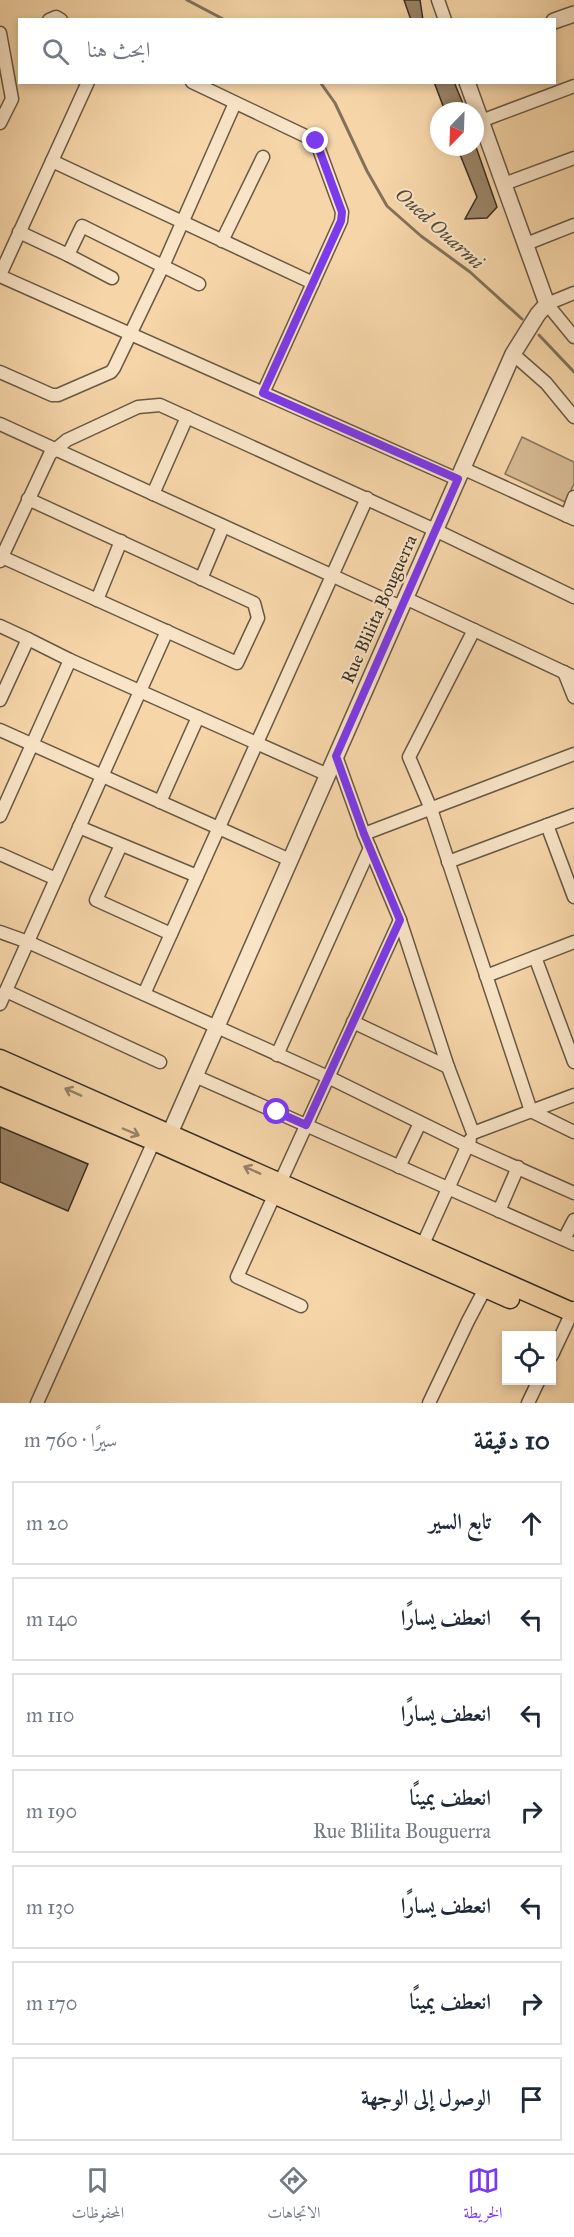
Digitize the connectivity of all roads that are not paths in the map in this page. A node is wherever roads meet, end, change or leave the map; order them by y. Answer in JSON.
{"nodes":[{"id":1,"x":438,"y":0,"type":"edge"},
{"id":2,"x":574,"y":14,"type":"edge"},
{"id":3,"x":444,"y":18,"type":"edge"},
{"id":4,"x":556,"y":21,"type":"edge"},
{"id":5,"x":0,"y":33,"type":"edge"},
{"id":6,"x":19,"y":84,"type":"edge"},
{"id":7,"x":87,"y":84,"type":"edge"},
{"id":8,"x":196,"y":84,"type":"edge"},
{"id":9,"x":468,"y":84,"type":"edge"},
{"id":10,"x":574,"y":86,"type":"edge"},
{"id":11,"x":12,"y":99,"type":"junction"},
{"id":12,"x":474,"y":102,"type":"edge"},
{"id":13,"x":235,"y":103,"type":"junction"},
{"id":14,"x":484,"y":120,"type":"edge"},
{"id":15,"x":0,"y":123,"type":"edge"},
{"id":16,"x":484,"y":129,"type":"edge"},
{"id":17,"x":263,"y":157,"type":"dead end"},
{"id":18,"x":574,"y":158,"type":"edge"},
{"id":19,"x":52,"y":161,"type":"junction"},
{"id":20,"x":504,"y":184,"type":"junction"},
{"id":21,"x":182,"y":221,"type":"junction"},
{"id":22,"x":574,"y":225,"type":"edge"},
{"id":23,"x":19,"y":232,"type":"junction"},
{"id":24,"x":222,"y":241,"type":"junction"},
{"id":25,"x":525,"y":244,"type":"junction"},
{"id":26,"x":68,"y":255,"type":"junction"},
{"id":27,"x":163,"y":266,"type":"junction"},
{"id":28,"x":0,"y":275,"type":"edge"},
{"id":29,"x":112,"y":278,"type":"dead end"},
{"id":30,"x":313,"y":283,"type":"junction"},
{"id":31,"x":199,"y":284,"type":"dead end"},
{"id":32,"x":574,"y":293,"type":"edge"},
{"id":33,"x":542,"y":309,"type":"junction"},
{"id":34,"x":132,"y":334,"type":"junction"},
{"id":35,"x":574,"y":336,"type":"edge"},
{"id":36,"x":516,"y":348,"type":"junction"},
{"id":37,"x":0,"y":372,"type":"edge"},
{"id":38,"x":263,"y":393,"type":"junction"},
{"id":39,"x":187,"y":417,"type":"junction"},
{"id":40,"x":574,"y":417,"type":"edge"},
{"id":41,"x":0,"y":424,"type":"edge"},
{"id":42,"x":56,"y":449,"type":"junction"},
{"id":43,"x":460,"y":474,"type":"junction"},
{"id":44,"x":153,"y":494,"type":"junction"},
{"id":45,"x":574,"y":497,"type":"edge"},
{"id":46,"x":367,"y":498,"type":"junction"},
{"id":47,"x":28,"y":499,"type":"junction"},
{"id":48,"x":570,"y":518,"type":"edge"},
{"id":49,"x":224,"y":527,"type":"junction"},
{"id":50,"x":435,"y":530,"type":"junction"},
{"id":51,"x":121,"y":541,"type":"junction"},
{"id":52,"x":1,"y":559,"type":"edge"},
{"id":53,"x":332,"y":577,"type":"junction"},
{"id":54,"x":201,"y":579,"type":"junction"},
{"id":55,"x":574,"y":597,"type":"edge"},
{"id":56,"x":97,"y":600,"type":"junction"},
{"id":57,"x":403,"y":602,"type":"junction"},
{"id":58,"x":0,"y":626,"type":"edge"},
{"id":59,"x":474,"y":630,"type":"junction"},
{"id":60,"x":167,"y":631,"type":"junction"},
{"id":61,"x":28,"y":639,"type":"junction"},
{"id":62,"x":70,"y":660,"type":"junction"},
{"id":63,"x":570,"y":679,"type":"edge"},
{"id":64,"x":140,"y":692,"type":"junction"},
{"id":65,"x":574,"y":697,"type":"edge"},
{"id":66,"x":0,"y":700,"type":"edge"},
{"id":67,"x":198,"y":717,"type":"junction"},
{"id":68,"x":0,"y":730,"type":"edge"},
{"id":69,"x":257,"y":744,"type":"junction"},
{"id":70,"x":32,"y":745,"type":"junction"},
{"id":71,"x":574,"y":754,"type":"edge"},
{"id":72,"x":336,"y":756,"type":"junction"},
{"id":73,"x":328,"y":775,"type":"junction"},
{"id":74,"x":102,"y":776,"type":"junction"},
{"id":75,"x":160,"y":802,"type":"junction"},
{"id":76,"x":431,"y":810,"type":"junction"},
{"id":77,"x":574,"y":815,"type":"edge"},
{"id":78,"x":0,"y":816,"type":"edge"},
{"id":79,"x":548,"y":825,"type":"junction"},
{"id":80,"x":79,"y":827,"type":"junction"},
{"id":81,"x":219,"y":829,"type":"junction"},
{"id":82,"x":364,"y":834,"type":"junction"},
{"id":83,"x":121,"y":845,"type":"junction"},
{"id":84,"x":370,"y":848,"type":"junction"},
{"id":85,"x":0,"y":854,"type":"edge"},
{"id":86,"x":290,"y":860,"type":"junction"},
{"id":87,"x":448,"y":862,"type":"junction"},
{"id":88,"x":197,"y":876,"type":"junction"},
{"id":89,"x":56,"y":879,"type":"junction"},
{"id":90,"x":574,"y":897,"type":"edge"},
{"id":91,"x":400,"y":920,"type":"junction"},
{"id":92,"x":0,"y":932,"type":"edge"},
{"id":93,"x":171,"y":934,"type":"junction"},
{"id":94,"x":28,"y":942,"type":"junction"},
{"id":95,"x":574,"y":942,"type":"edge"},
{"id":96,"x":535,"y":957,"type":"junction"},
{"id":97,"x":486,"y":976,"type":"junction"},
{"id":98,"x":6,"y":991,"type":"junction"},
{"id":99,"x":144,"y":994,"type":"junction"},
{"id":100,"x":0,"y":1004,"type":"edge"},
{"id":101,"x":353,"y":1022,"type":"junction"},
{"id":102,"x":217,"y":1028,"type":"junction"},
{"id":103,"x":277,"y":1055,"type":"junction"},
{"id":104,"x":0,"y":1059,"type":"edge"},
{"id":105,"x":160,"y":1062,"type":"dead end"},
{"id":106,"x":574,"y":1062,"type":"edge"},
{"id":107,"x":448,"y":1067,"type":"junction"},
{"id":108,"x":0,"y":1076,"type":"edge"},
{"id":109,"x":195,"y":1076,"type":"junction"},
{"id":110,"x":328,"y":1077,"type":"junction"},
{"id":111,"x":574,"y":1095,"type":"edge"},
{"id":112,"x":531,"y":1111,"type":"junction"},
{"id":113,"x":420,"y":1123,"type":"junction"},
{"id":114,"x":306,"y":1125,"type":"junction"},
{"id":115,"x":574,"y":1132,"type":"edge"},
{"id":116,"x":473,"y":1133,"type":"junction"},
{"id":117,"x":162,"y":1138,"type":"junction"},
{"id":118,"x":468,"y":1146,"type":"junction"},
{"id":119,"x":399,"y":1167,"type":"junction"},
{"id":120,"x":518,"y":1167,"type":"junction"},
{"id":121,"x":278,"y":1188,"type":"junction"},
{"id":122,"x":449,"y":1189,"type":"junction"},
{"id":123,"x":574,"y":1193,"type":"edge"},
{"id":124,"x":499,"y":1211,"type":"junction"},
{"id":125,"x":574,"y":1220,"type":"edge"},
{"id":126,"x":569,"y":1242,"type":"edge"},
{"id":127,"x":420,"y":1252,"type":"junction"},
{"id":128,"x":489,"y":1283,"type":"junction"},
{"id":129,"x":301,"y":1306,"type":"dead end"},
{"id":130,"x":572,"y":1317,"type":"edge"},
{"id":131,"x":556,"y":1347,"type":"edge"},
{"id":132,"x":537,"y":1385,"type":"edge"},
{"id":133,"x":37,"y":1403,"type":"edge"},
{"id":134,"x":429,"y":1403,"type":"edge"},
{"id":135,"x":528,"y":1403,"type":"edge"}],
"edges":[{"from":1,"to":3,"type":"street"},
{"from":2,"to":4,"type":"street"},
{"from":5,"to":11,"type":"street"},
{"from":6,"to":11,"type":"street"},
{"from":7,"to":19,"type":"street"},
{"from":8,"to":13,"type":"street"},
{"from":9,"to":12,"type":"street"},
{"from":10,"to":14,"type":"street"},
{"from":11,"to":15,"type":"street"},
{"from":13,"to":21,"type":"street"},
{"from":13,"to":30,"type":"street"},
{"from":16,"to":20,"type":"street"},
{"from":17,"to":24,"type":"street"},
{"from":18,"to":20,"type":"street"},
{"from":19,"to":21,"type":"street"},
{"from":19,"to":23,"type":"street"},
{"from":20,"to":25,"type":"street"},
{"from":21,"to":24,"type":"street"},
{"from":21,"to":27,"type":"street"},
{"from":22,"to":25,"type":"street"},
{"from":23,"to":26,"type":"street"},
{"from":23,"to":28,"type":"street"},
{"from":24,"to":30,"type":"street"},
{"from":25,"to":33,"type":"street"},
{"from":26,"to":27,"type":"street"},
{"from":26,"to":29,"type":"street"},
{"from":27,"to":31,"type":"street"},
{"from":27,"to":34,"type":"street"},
{"from":28,"to":34,"type":"street"},
{"from":30,"to":38,"type":"street"},
{"from":32,"to":33,"type":"street"},
{"from":33,"to":35,"type":"street"},
{"from":33,"to":36,"type":"street","name":"Rue Blilita Bouguerra"},
{"from":34,"to":37,"type":"street"},
{"from":34,"to":38,"type":"street"},
{"from":36,"to":40,"type":"street"},
{"from":36,"to":43,"type":"street","name":"Rue Blilita Bouguerra"},
{"from":38,"to":43,"type":"street"},
{"from":39,"to":42,"type":"street"},
{"from":39,"to":44,"type":"street"},
{"from":39,"to":46,"type":"street"},
{"from":41,"to":42,"type":"street"},
{"from":42,"to":44,"type":"street"},
{"from":42,"to":47,"type":"street"},
{"from":43,"to":48,"type":"street"},
{"from":43,"to":50,"type":"street","name":"Rue Blilita Bouguerra"},
{"from":44,"to":49,"type":"street"},
{"from":45,"to":48,"type":"street"},
{"from":46,"to":50,"type":"street"},
{"from":46,"to":53,"type":"street"},
{"from":47,"to":51,"type":"street"},
{"from":47,"to":52,"type":"street"},
{"from":49,"to":53,"type":"street"},
{"from":49,"to":54,"type":"street"},
{"from":50,"to":55,"type":"street"},
{"from":50,"to":57,"type":"street","name":"Rue Blilita Bouguerra"},
{"from":51,"to":54,"type":"street"},
{"from":51,"to":56,"type":"street"},
{"from":52,"to":56,"type":"street"},
{"from":53,"to":57,"type":"street"},
{"from":53,"to":69,"type":"street"},
{"from":54,"to":60,"type":"street"},
{"from":56,"to":60,"type":"street"},
{"from":57,"to":59,"type":"street"},
{"from":57,"to":72,"type":"street","name":"Rue Blilita Bouguerra"},
{"from":58,"to":61,"type":"street"},
{"from":59,"to":63,"type":"street"},
{"from":59,"to":76,"type":"street"},
{"from":60,"to":64,"type":"street"},
{"from":61,"to":62,"type":"street"},
{"from":61,"to":66,"type":"street"},
{"from":62,"to":64,"type":"street"},
{"from":62,"to":70,"type":"street"},
{"from":63,"to":65,"type":"street"},
{"from":64,"to":67,"type":"street"},
{"from":64,"to":74,"type":"street"},
{"from":67,"to":69,"type":"street"},
{"from":67,"to":75,"type":"street"},
{"from":68,"to":70,"type":"street"},
{"from":69,"to":73,"type":"street"},
{"from":69,"to":81,"type":"street"},
{"from":70,"to":74,"type":"street"},
{"from":70,"to":78,"type":"street"},
{"from":71,"to":76,"type":"street"},
{"from":72,"to":73,"type":"street","name":"Rue Blilita Bouguerra"},
{"from":72,"to":82,"type":"street"},
{"from":73,"to":86,"type":"street","name":"Rue Blilita Bouguerra"},
{"from":74,"to":75,"type":"street"},
{"from":74,"to":80,"type":"street"},
{"from":75,"to":81,"type":"street"},
{"from":76,"to":82,"type":"street"},
{"from":76,"to":87,"type":"street"},
{"from":77,"to":79,"type":"street"},
{"from":79,"to":87,"type":"street"},
{"from":79,"to":90,"type":"street"},
{"from":80,"to":83,"type":"street"},
{"from":80,"to":89,"type":"street"},
{"from":81,"to":86,"type":"street"},
{"from":81,"to":88,"type":"street"},
{"from":82,"to":84,"type":"street"},
{"from":83,"to":88,"type":"street"},
{"from":83,"to":93,"type":"street"},
{"from":84,"to":91,"type":"street"},
{"from":84,"to":103,"type":"street"},
{"from":85,"to":89,"type":"street"},
{"from":86,"to":102,"type":"street","name":"Rue Blilita Bouguerra"},
{"from":87,"to":97,"type":"street"},
{"from":88,"to":93,"type":"street"},
{"from":89,"to":94,"type":"street"},
{"from":91,"to":101,"type":"street"},
{"from":91,"to":107,"type":"street"},
{"from":92,"to":94,"type":"street"},
{"from":93,"to":99,"type":"street"},
{"from":94,"to":98,"type":"street"},
{"from":94,"to":99,"type":"street"},
{"from":95,"to":96,"type":"street"},
{"from":96,"to":97,"type":"street"},
{"from":96,"to":106,"type":"street"},
{"from":97,"to":112,"type":"street"},
{"from":98,"to":100,"type":"street"},
{"from":98,"to":105,"type":"street"},
{"from":99,"to":102,"type":"street"},
{"from":101,"to":107,"type":"street"},
{"from":101,"to":110,"type":"street"},
{"from":102,"to":103,"type":"street"},
{"from":102,"to":109,"type":"street","name":"Rue Blilita Bouguerra"},
{"from":103,"to":110,"type":"street"},
{"from":117,"to":104,"type":"main road","one_way":true},
{"from":107,"to":116,"type":"street"},
{"from":108,"to":117,"type":"main road","one_way":true},
{"from":109,"to":114,"type":"street"},
{"from":109,"to":117,"type":"street","name":"Rue Blilita Bouguerra"},
{"from":110,"to":113,"type":"street"},
{"from":110,"to":114,"type":"street"},
{"from":111,"to":112,"type":"street"},
{"from":112,"to":115,"type":"street"},
{"from":112,"to":116,"type":"street"},
{"from":113,"to":118,"type":"street"},
{"from":113,"to":119,"type":"street"},
{"from":114,"to":119,"type":"street"},
{"from":114,"to":121,"type":"street"},
{"from":116,"to":118,"type":"street"},
{"from":117,"to":121,"type":"main road"},
{"from":117,"to":133,"type":"street"},
{"from":118,"to":120,"type":"street"},
{"from":118,"to":122,"type":"street"},
{"from":119,"to":122,"type":"street"},
{"from":120,"to":123,"type":"street"},
{"from":120,"to":124,"type":"street"},
{"from":121,"to":127,"type":"main road"},
{"from":121,"to":129,"type":"street"},
{"from":122,"to":124,"type":"street"},
{"from":122,"to":127,"type":"street"},
{"from":124,"to":126,"type":"street"},
{"from":125,"to":126,"type":"street"},
{"from":127,"to":128,"type":"main road"},
{"from":128,"to":130,"type":"main road"},
{"from":128,"to":134,"type":"street"},
{"from":130,"to":131,"type":"street"},
{"from":132,"to":135,"type":"street"}]}
